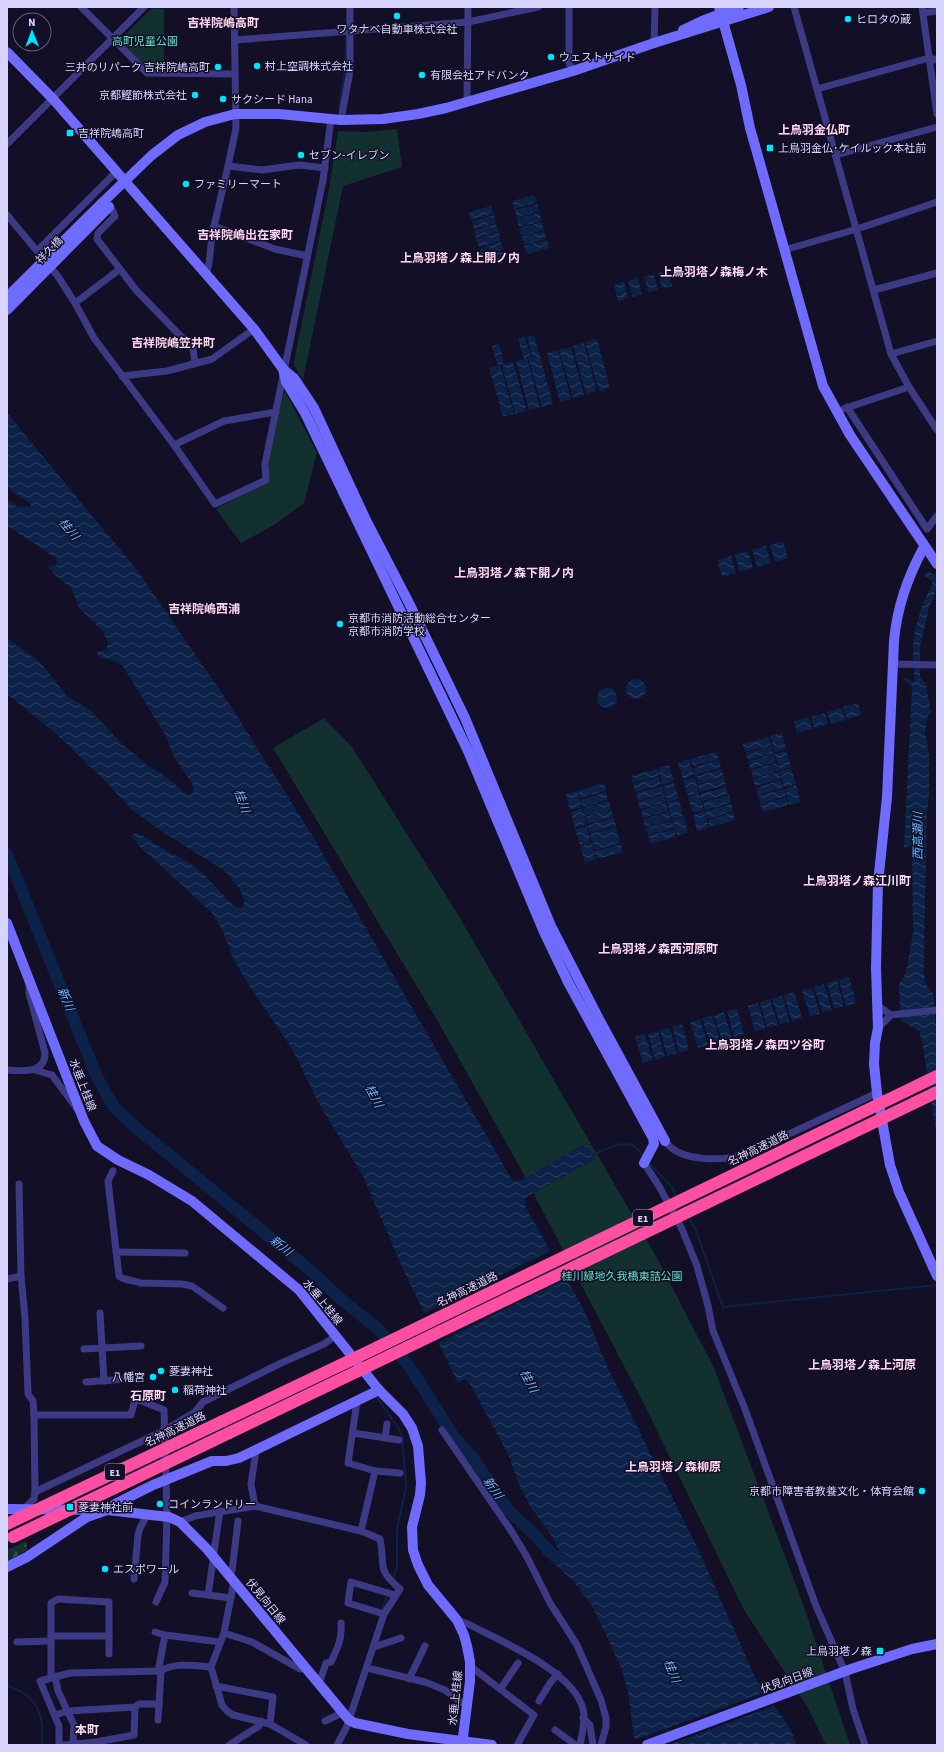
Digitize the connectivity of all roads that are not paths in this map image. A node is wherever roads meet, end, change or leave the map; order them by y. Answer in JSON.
{"nodes":[{"id":1,"x":81,"y":7,"type":"edge"},
{"id":2,"x":144,"y":7,"type":"edge"},
{"id":3,"x":234,"y":7,"type":"edge"},
{"id":4,"x":350,"y":7,"type":"edge"},
{"id":5,"x":468,"y":7,"type":"edge"},
{"id":6,"x":538,"y":7,"type":"edge"},
{"id":7,"x":569,"y":7,"type":"edge"},
{"id":8,"x":655,"y":7,"type":"edge"},
{"id":9,"x":739,"y":7,"type":"edge"},
{"id":10,"x":769,"y":7,"type":"edge"},
{"id":11,"x":794,"y":7,"type":"edge"},
{"id":12,"x":922,"y":10,"type":"edge"},
{"id":13,"x":937,"y":11,"type":"edge"},
{"id":14,"x":721,"y":14,"type":"edge"},
{"id":15,"x":468,"y":22,"type":"junction"},
{"id":16,"x":350,"y":31,"type":"junction"},
{"id":17,"x":112,"y":39,"type":"junction"},
{"id":18,"x":235,"y":40,"type":"junction"},
{"id":19,"x":654,"y":44,"type":"junction"},
{"id":20,"x":7,"y":52,"type":"edge"},
{"id":21,"x":929,"y":58,"type":"junction"},
{"id":22,"x":937,"y":60,"type":"edge"},
{"id":23,"x":573,"y":71,"type":"junction"},
{"id":24,"x":235,"y":74,"type":"junction"},
{"id":25,"x":817,"y":89,"type":"junction"},
{"id":26,"x":53,"y":99,"type":"junction"},
{"id":27,"x":467,"y":102,"type":"junction"},
{"id":28,"x":235,"y":114,"type":"junction"},
{"id":29,"x":937,"y":114,"type":"edge"},
{"id":30,"x":336,"y":119,"type":"junction"},
{"id":31,"x":937,"y":127,"type":"edge"},
{"id":32,"x":7,"y":144,"type":"edge"},
{"id":33,"x":836,"y":155,"type":"junction"},
{"id":34,"x":228,"y":166,"type":"junction"},
{"id":35,"x":325,"y":168,"type":"junction"},
{"id":36,"x":116,"y":172,"type":"junction"},
{"id":37,"x":124,"y":180,"type":"junction"},
{"id":38,"x":937,"y":202,"type":"edge"},
{"id":39,"x":107,"y":204,"type":"junction"},
{"id":40,"x":7,"y":215,"type":"edge"},
{"id":41,"x":214,"y":226,"type":"junction"},
{"id":42,"x":857,"y":230,"type":"junction"},
{"id":43,"x":784,"y":250,"type":"junction"},
{"id":44,"x":37,"y":251,"type":"junction"},
{"id":45,"x":307,"y":256,"type":"junction"},
{"id":46,"x":120,"y":269,"type":"junction"},
{"id":47,"x":937,"y":273,"type":"edge"},
{"id":48,"x":206,"y":274,"type":"junction"},
{"id":49,"x":874,"y":290,"type":"junction"},
{"id":50,"x":7,"y":298,"type":"edge"},
{"id":51,"x":75,"y":303,"type":"junction"},
{"id":52,"x":7,"y":310,"type":"edge"},
{"id":53,"x":254,"y":329,"type":"junction"},
{"id":54,"x":937,"y":341,"type":"edge"},
{"id":55,"x":891,"y":354,"type":"junction"},
{"id":56,"x":195,"y":363,"type":"junction"},
{"id":57,"x":283,"y":369,"type":"junction"},
{"id":58,"x":122,"y":376,"type":"junction"},
{"id":59,"x":909,"y":387,"type":"junction"},
{"id":60,"x":842,"y":409,"type":"junction"},
{"id":61,"x":276,"y":412,"type":"junction"},
{"id":62,"x":937,"y":430,"type":"edge"},
{"id":63,"x":174,"y":445,"type":"junction"},
{"id":64,"x":937,"y":516,"type":"edge"},
{"id":65,"x":927,"y":551,"type":"junction"},
{"id":66,"x":937,"y":564,"type":"edge"},
{"id":67,"x":895,"y":664,"type":"junction"},
{"id":68,"x":937,"y":665,"type":"edge"},
{"id":69,"x":519,"y":862,"type":"junction"},
{"id":70,"x":7,"y":923,"type":"edge"},
{"id":71,"x":28,"y":977,"type":"junction"},
{"id":72,"x":877,"y":1005,"type":"junction"},
{"id":73,"x":937,"y":1010,"type":"edge"},
{"id":74,"x":891,"y":1015,"type":"junction"},
{"id":75,"x":878,"y":1028,"type":"junction"},
{"id":76,"x":7,"y":1070,"type":"edge"},
{"id":77,"x":36,"y":1070,"type":"junction"},
{"id":78,"x":937,"y":1076,"type":"edge"},
{"id":79,"x":937,"y":1092,"type":"edge"},
{"id":80,"x":877,"y":1093,"type":"junction"},
{"id":81,"x":82,"y":1114,"type":"junction"},
{"id":82,"x":665,"y":1141,"type":"joint"},
{"id":83,"x":644,"y":1163,"type":"joint"},
{"id":84,"x":113,"y":1171,"type":"dead end"},
{"id":85,"x":19,"y":1184,"type":"dead end"},
{"id":86,"x":116,"y":1252,"type":"junction"},
{"id":87,"x":185,"y":1253,"type":"dead end"},
{"id":88,"x":935,"y":1263,"type":"edge"},
{"id":89,"x":21,"y":1276,"type":"junction"},
{"id":90,"x":937,"y":1276,"type":"edge"},
{"id":91,"x":7,"y":1278,"type":"edge"},
{"id":92,"x":223,"y":1308,"type":"dead end"},
{"id":93,"x":100,"y":1313,"type":"dead end"},
{"id":94,"x":335,"y":1336,"type":"junction"},
{"id":95,"x":141,"y":1346,"type":"dead end"},
{"id":96,"x":102,"y":1348,"type":"junction"},
{"id":97,"x":84,"y":1350,"type":"dead end"},
{"id":98,"x":141,"y":1378,"type":"dead end"},
{"id":99,"x":104,"y":1380,"type":"junction"},
{"id":100,"x":86,"y":1382,"type":"dead end"},
{"id":101,"x":379,"y":1390,"type":"junction"},
{"id":102,"x":357,"y":1401,"type":"junction"},
{"id":103,"x":34,"y":1415,"type":"junction"},
{"id":104,"x":387,"y":1424,"type":"dead end"},
{"id":105,"x":165,"y":1430,"type":"junction"},
{"id":106,"x":442,"y":1430,"type":"dead end"},
{"id":107,"x":353,"y":1433,"type":"junction"},
{"id":108,"x":385,"y":1438,"type":"junction"},
{"id":109,"x":399,"y":1440,"type":"dead end"},
{"id":110,"x":256,"y":1451,"type":"junction"},
{"id":111,"x":375,"y":1472,"type":"junction"},
{"id":112,"x":400,"y":1473,"type":"dead end"},
{"id":113,"x":166,"y":1479,"type":"junction"},
{"id":114,"x":35,"y":1492,"type":"junction"},
{"id":115,"x":255,"y":1506,"type":"junction"},
{"id":116,"x":7,"y":1509,"type":"edge"},
{"id":117,"x":24,"y":1509,"type":"junction"},
{"id":118,"x":107,"y":1510,"type":"junction"},
{"id":119,"x":220,"y":1511,"type":"junction"},
{"id":120,"x":147,"y":1515,"type":"junction"},
{"id":121,"x":167,"y":1517,"type":"junction"},
{"id":122,"x":238,"y":1521,"type":"dead end"},
{"id":123,"x":180,"y":1522,"type":"junction"},
{"id":124,"x":7,"y":1524,"type":"edge"},
{"id":125,"x":361,"y":1531,"type":"junction"},
{"id":126,"x":10,"y":1539,"type":"edge"},
{"id":127,"x":214,"y":1557,"type":"junction"},
{"id":128,"x":7,"y":1567,"type":"edge"},
{"id":129,"x":232,"y":1578,"type":"junction"},
{"id":130,"x":134,"y":1580,"type":"dead end"},
{"id":131,"x":192,"y":1593,"type":"dead end"},
{"id":132,"x":390,"y":1594,"type":"junction"},
{"id":133,"x":208,"y":1595,"type":"junction"},
{"id":134,"x":231,"y":1598,"type":"junction"},
{"id":135,"x":156,"y":1602,"type":"dead end"},
{"id":136,"x":382,"y":1614,"type":"junction"},
{"id":137,"x":457,"y":1620,"type":"junction"},
{"id":138,"x":340,"y":1622,"type":"dead end"},
{"id":139,"x":155,"y":1632,"type":"dead end"},
{"id":140,"x":224,"y":1633,"type":"junction"},
{"id":141,"x":165,"y":1635,"type":"junction"},
{"id":142,"x":110,"y":1636,"type":"junction"},
{"id":143,"x":401,"y":1638,"type":"dead end"},
{"id":144,"x":51,"y":1639,"type":"junction"},
{"id":145,"x":17,"y":1642,"type":"dead end"},
{"id":146,"x":220,"y":1642,"type":"junction"},
{"id":147,"x":937,"y":1644,"type":"edge"},
{"id":148,"x":425,"y":1646,"type":"dead end"},
{"id":149,"x":374,"y":1647,"type":"junction"},
{"id":150,"x":109,"y":1654,"type":"dead end"},
{"id":151,"x":518,"y":1663,"type":"dead end"},
{"id":152,"x":470,"y":1666,"type":"junction"},
{"id":153,"x":211,"y":1667,"type":"junction"},
{"id":154,"x":307,"y":1668,"type":"junction"},
{"id":155,"x":367,"y":1668,"type":"junction"},
{"id":156,"x":160,"y":1672,"type":"junction"},
{"id":157,"x":843,"y":1672,"type":"junction"},
{"id":158,"x":558,"y":1674,"type":"junction"},
{"id":159,"x":53,"y":1676,"type":"junction"},
{"id":160,"x":409,"y":1679,"type":"junction"},
{"id":161,"x":319,"y":1684,"type":"junction"},
{"id":162,"x":216,"y":1686,"type":"junction"},
{"id":163,"x":501,"y":1688,"type":"junction"},
{"id":164,"x":539,"y":1701,"type":"dead end"},
{"id":165,"x":159,"y":1704,"type":"junction"},
{"id":166,"x":466,"y":1706,"type":"junction"},
{"id":167,"x":135,"y":1707,"type":"junction"},
{"id":168,"x":68,"y":1711,"type":"junction"},
{"id":169,"x":54,"y":1715,"type":"junction"},
{"id":170,"x":346,"y":1717,"type":"junction"},
{"id":171,"x":584,"y":1718,"type":"junction"},
{"id":172,"x":158,"y":1720,"type":"dead end"},
{"id":173,"x":261,"y":1722,"type":"junction"},
{"id":174,"x":324,"y":1722,"type":"dead end"},
{"id":175,"x":270,"y":1724,"type":"junction"},
{"id":176,"x":555,"y":1730,"type":"dead end"},
{"id":177,"x":338,"y":1742,"type":"edge"},
{"id":178,"x":462,"y":1743,"type":"edge"},
{"id":179,"x":73,"y":1744,"type":"edge"},
{"id":180,"x":59,"y":1745,"type":"edge"},
{"id":181,"x":64,"y":1745,"type":"edge"},
{"id":182,"x":229,"y":1745,"type":"edge"},
{"id":183,"x":306,"y":1745,"type":"edge"},
{"id":184,"x":492,"y":1745,"type":"edge"},
{"id":185,"x":517,"y":1745,"type":"edge"},
{"id":186,"x":576,"y":1745,"type":"edge"},
{"id":187,"x":580,"y":1745,"type":"edge"},
{"id":188,"x":593,"y":1745,"type":"edge"},
{"id":189,"x":601,"y":1745,"type":"edge"},
{"id":190,"x":647,"y":1745,"type":"edge"},
{"id":191,"x":864,"y":1745,"type":"edge"}],
"edges":[{"from":1,"to":17,"type":"street"},
{"from":2,"to":17,"type":"street"},
{"from":3,"to":18,"type":"street"},
{"from":4,"to":16,"type":"street"},
{"from":5,"to":15,"type":"street"},
{"from":6,"to":15,"type":"street"},
{"from":7,"to":23,"type":"street"},
{"from":8,"to":19,"type":"street"},
{"from":9,"to":14,"type":"street"},
{"from":10,"to":14,"type":"street"},
{"from":11,"to":25,"type":"street"},
{"from":12,"to":13,"type":"street"},
{"from":12,"to":21,"type":"street"},
{"from":14,"to":19,"type":"street"},
{"from":14,"to":43,"type":"street"},
{"from":15,"to":16,"type":"street"},
{"from":15,"to":27,"type":"street"},
{"from":16,"to":18,"type":"street"},
{"from":16,"to":30,"type":"street"},
{"from":17,"to":24,"type":"street"},
{"from":17,"to":26,"type":"street"},
{"from":18,"to":24,"type":"street"},
{"from":19,"to":23,"type":"street"},
{"from":20,"to":26,"type":"street"},
{"from":21,"to":22,"type":"street"},
{"from":21,"to":25,"type":"street"},
{"from":21,"to":29,"type":"street"},
{"from":23,"to":27,"type":"street"},
{"from":24,"to":28,"type":"street"},
{"from":25,"to":33,"type":"street"},
{"from":26,"to":32,"type":"street"},
{"from":26,"to":36,"type":"street"},
{"from":27,"to":30,"type":"street"},
{"from":28,"to":30,"type":"street"},
{"from":28,"to":34,"type":"street"},
{"from":28,"to":37,"type":"street"},
{"from":30,"to":35,"type":"street"},
{"from":31,"to":33,"type":"street"},
{"from":33,"to":42,"type":"street"},
{"from":34,"to":35,"type":"street"},
{"from":34,"to":41,"type":"street"},
{"from":35,"to":45,"type":"street"},
{"from":36,"to":37,"type":"street"},
{"from":36,"to":44,"type":"street"},
{"from":37,"to":39,"type":"street"},
{"from":37,"to":48,"type":"street"},
{"from":38,"to":42,"type":"street"},
{"from":39,"to":46,"type":"street"},
{"from":39,"to":50,"type":"street","name":"祥久橋","bridge":true},
{"from":39,"to":52,"type":"street","name":"祥久橋","bridge":true},
{"from":40,"to":44,"type":"street"},
{"from":41,"to":45,"type":"street"},
{"from":41,"to":48,"type":"street"},
{"from":42,"to":43,"type":"street"},
{"from":42,"to":49,"type":"street"},
{"from":43,"to":60,"type":"street"},
{"from":44,"to":51,"type":"street"},
{"from":45,"to":57,"type":"street"},
{"from":46,"to":51,"type":"street"},
{"from":46,"to":56,"type":"street"},
{"from":47,"to":49,"type":"street"},
{"from":48,"to":53,"type":"street"},
{"from":49,"to":55,"type":"street"},
{"from":51,"to":58,"type":"street"},
{"from":53,"to":56,"type":"street"},
{"from":53,"to":57,"type":"street"},
{"from":54,"to":55,"type":"street"},
{"from":55,"to":59,"type":"street"},
{"from":56,"to":58,"type":"street"},
{"from":57,"to":61,"type":"street"},
{"from":57,"to":69,"type":"street"},
{"from":58,"to":63,"type":"street"},
{"from":59,"to":60,"type":"street"},
{"from":59,"to":62,"type":"street"},
{"from":60,"to":64,"type":"street"},
{"from":60,"to":65,"type":"street"},
{"from":61,"to":63,"type":"street"},
{"from":61,"to":63,"type":"street"},
{"from":65,"to":66,"type":"street"},
{"from":65,"to":67,"type":"street"},
{"from":67,"to":68,"type":"street"},
{"from":67,"to":72,"type":"street"},
{"from":69,"to":82,"type":"street"},
{"from":69,"to":83,"type":"street"},
{"from":70,"to":71,"type":"street","name":"水垂上桂線"},
{"from":71,"to":77,"type":"street"},
{"from":71,"to":81,"type":"street","name":"水垂上桂線"},
{"from":72,"to":74,"type":"street"},
{"from":72,"to":75,"type":"street"},
{"from":73,"to":74,"type":"street"},
{"from":74,"to":75,"type":"street"},
{"from":75,"to":80,"type":"street"},
{"from":76,"to":77,"type":"street"},
{"from":77,"to":81,"type":"street"},
{"from":78,"to":124,"type":"highway","name":"名神高速道路","number":"E1","bridge":true},
{"from":79,"to":126,"type":"highway","number":"E1","bridge":true},
{"from":80,"to":82,"type":"street"},
{"from":80,"to":88,"type":"street"},
{"from":81,"to":94,"type":"street","name":"水垂上桂線"},
{"from":83,"to":157,"type":"street"},
{"from":84,"to":86,"type":"street"},
{"from":85,"to":89,"type":"street"},
{"from":86,"to":87,"type":"street"},
{"from":86,"to":92,"type":"street"},
{"from":88,"to":90,"type":"street"},
{"from":89,"to":91,"type":"street"},
{"from":89,"to":103,"type":"street"},
{"from":93,"to":96,"type":"street"},
{"from":94,"to":101,"type":"street","name":"水垂上桂線"},
{"from":94,"to":105,"type":"street"},
{"from":95,"to":96,"type":"street"},
{"from":96,"to":97,"type":"street"},
{"from":96,"to":99,"type":"street"},
{"from":98,"to":99,"type":"street"},
{"from":99,"to":100,"type":"street"},
{"from":101,"to":102,"type":"street"},
{"from":101,"to":137,"type":"street","name":"水垂上桂線"},
{"from":102,"to":107,"type":"street"},
{"from":102,"to":110,"type":"street"},
{"from":103,"to":105,"type":"street"},
{"from":103,"to":114,"type":"street"},
{"from":104,"to":108,"type":"street"},
{"from":105,"to":113,"type":"street"},
{"from":105,"to":114,"type":"street"},
{"from":106,"to":189,"type":"street"},
{"from":107,"to":108,"type":"street"},
{"from":107,"to":111,"type":"street"},
{"from":108,"to":109,"type":"street"},
{"from":110,"to":113,"type":"street"},
{"from":110,"to":115,"type":"street"},
{"from":111,"to":112,"type":"street"},
{"from":111,"to":125,"type":"street"},
{"from":113,"to":118,"type":"street"},
{"from":113,"to":121,"type":"street"},
{"from":114,"to":117,"type":"street"},
{"from":115,"to":119,"type":"street"},
{"from":115,"to":125,"type":"street"},
{"from":116,"to":117,"type":"street","name":"伏見向日線"},
{"from":117,"to":118,"type":"street","name":"伏見向日線"},
{"from":118,"to":120,"type":"street","name":"伏見向日線"},
{"from":118,"to":128,"type":"street"},
{"from":119,"to":123,"type":"street"},
{"from":119,"to":127,"type":"street"},
{"from":120,"to":121,"type":"street","name":"伏見向日線"},
{"from":120,"to":130,"type":"street"},
{"from":121,"to":123,"type":"street","name":"伏見向日線"},
{"from":121,"to":135,"type":"street"},
{"from":122,"to":129,"type":"street"},
{"from":123,"to":127,"type":"street","name":"伏見向日線"},
{"from":125,"to":132,"type":"street"},
{"from":127,"to":129,"type":"street","name":"伏見向日線"},
{"from":127,"to":133,"type":"street"},
{"from":129,"to":134,"type":"street"},
{"from":129,"to":154,"type":"street","name":"伏見向日線"},
{"from":131,"to":133,"type":"street"},
{"from":132,"to":136,"type":"street"},
{"from":132,"to":136,"type":"street"},
{"from":133,"to":134,"type":"street"},
{"from":134,"to":140,"type":"street"},
{"from":136,"to":149,"type":"street"},
{"from":137,"to":152,"type":"street","name":"水垂上桂線"},
{"from":137,"to":158,"type":"street"},
{"from":138,"to":161,"type":"street"},
{"from":139,"to":141,"type":"street"},
{"from":140,"to":146,"type":"street"},
{"from":140,"to":154,"type":"street"},
{"from":141,"to":146,"type":"street"},
{"from":141,"to":156,"type":"street"},
{"from":142,"to":144,"type":"street"},
{"from":142,"to":144,"type":"street"},
{"from":142,"to":150,"type":"street"},
{"from":143,"to":149,"type":"street"},
{"from":144,"to":145,"type":"street"},
{"from":144,"to":159,"type":"street"},
{"from":146,"to":153,"type":"street"},
{"from":147,"to":157,"type":"street","name":"伏見向日線"},
{"from":148,"to":160,"type":"street"},
{"from":149,"to":155,"type":"street"},
{"from":151,"to":163,"type":"street"},
{"from":152,"to":163,"type":"street"},
{"from":152,"to":166,"type":"street","name":"水垂上桂線"},
{"from":153,"to":156,"type":"street"},
{"from":153,"to":162,"type":"street"},
{"from":154,"to":161,"type":"street","name":"伏見向日線"},
{"from":155,"to":160,"type":"street"},
{"from":155,"to":170,"type":"street"},
{"from":156,"to":159,"type":"street"},
{"from":156,"to":165,"type":"street"},
{"from":157,"to":190,"type":"street","name":"伏見向日線"},
{"from":157,"to":191,"type":"street"},
{"from":158,"to":164,"type":"street"},
{"from":158,"to":171,"type":"street"},
{"from":159,"to":168,"type":"street"},
{"from":159,"to":169,"type":"street"},
{"from":160,"to":166,"type":"street"},
{"from":161,"to":170,"type":"street","name":"伏見向日線"},
{"from":162,"to":173,"type":"street"},
{"from":162,"to":175,"type":"street"},
{"from":163,"to":185,"type":"street"},
{"from":165,"to":167,"type":"street"},
{"from":165,"to":172,"type":"street"},
{"from":166,"to":178,"type":"street","name":"水垂上桂線"},
{"from":167,"to":168,"type":"street"},
{"from":167,"to":179,"type":"street"},
{"from":168,"to":169,"type":"street"},
{"from":168,"to":179,"type":"street"},
{"from":169,"to":180,"type":"street"},
{"from":170,"to":174,"type":"street"},
{"from":170,"to":177,"type":"street"},
{"from":170,"to":178,"type":"street"},
{"from":171,"to":187,"type":"street"},
{"from":171,"to":188,"type":"street"},
{"from":173,"to":175,"type":"street"},
{"from":173,"to":182,"type":"street"},
{"from":175,"to":183,"type":"street"},
{"from":176,"to":186,"type":"street"},
{"from":178,"to":184,"type":"street"},
{"from":179,"to":181,"type":"street"}]}
